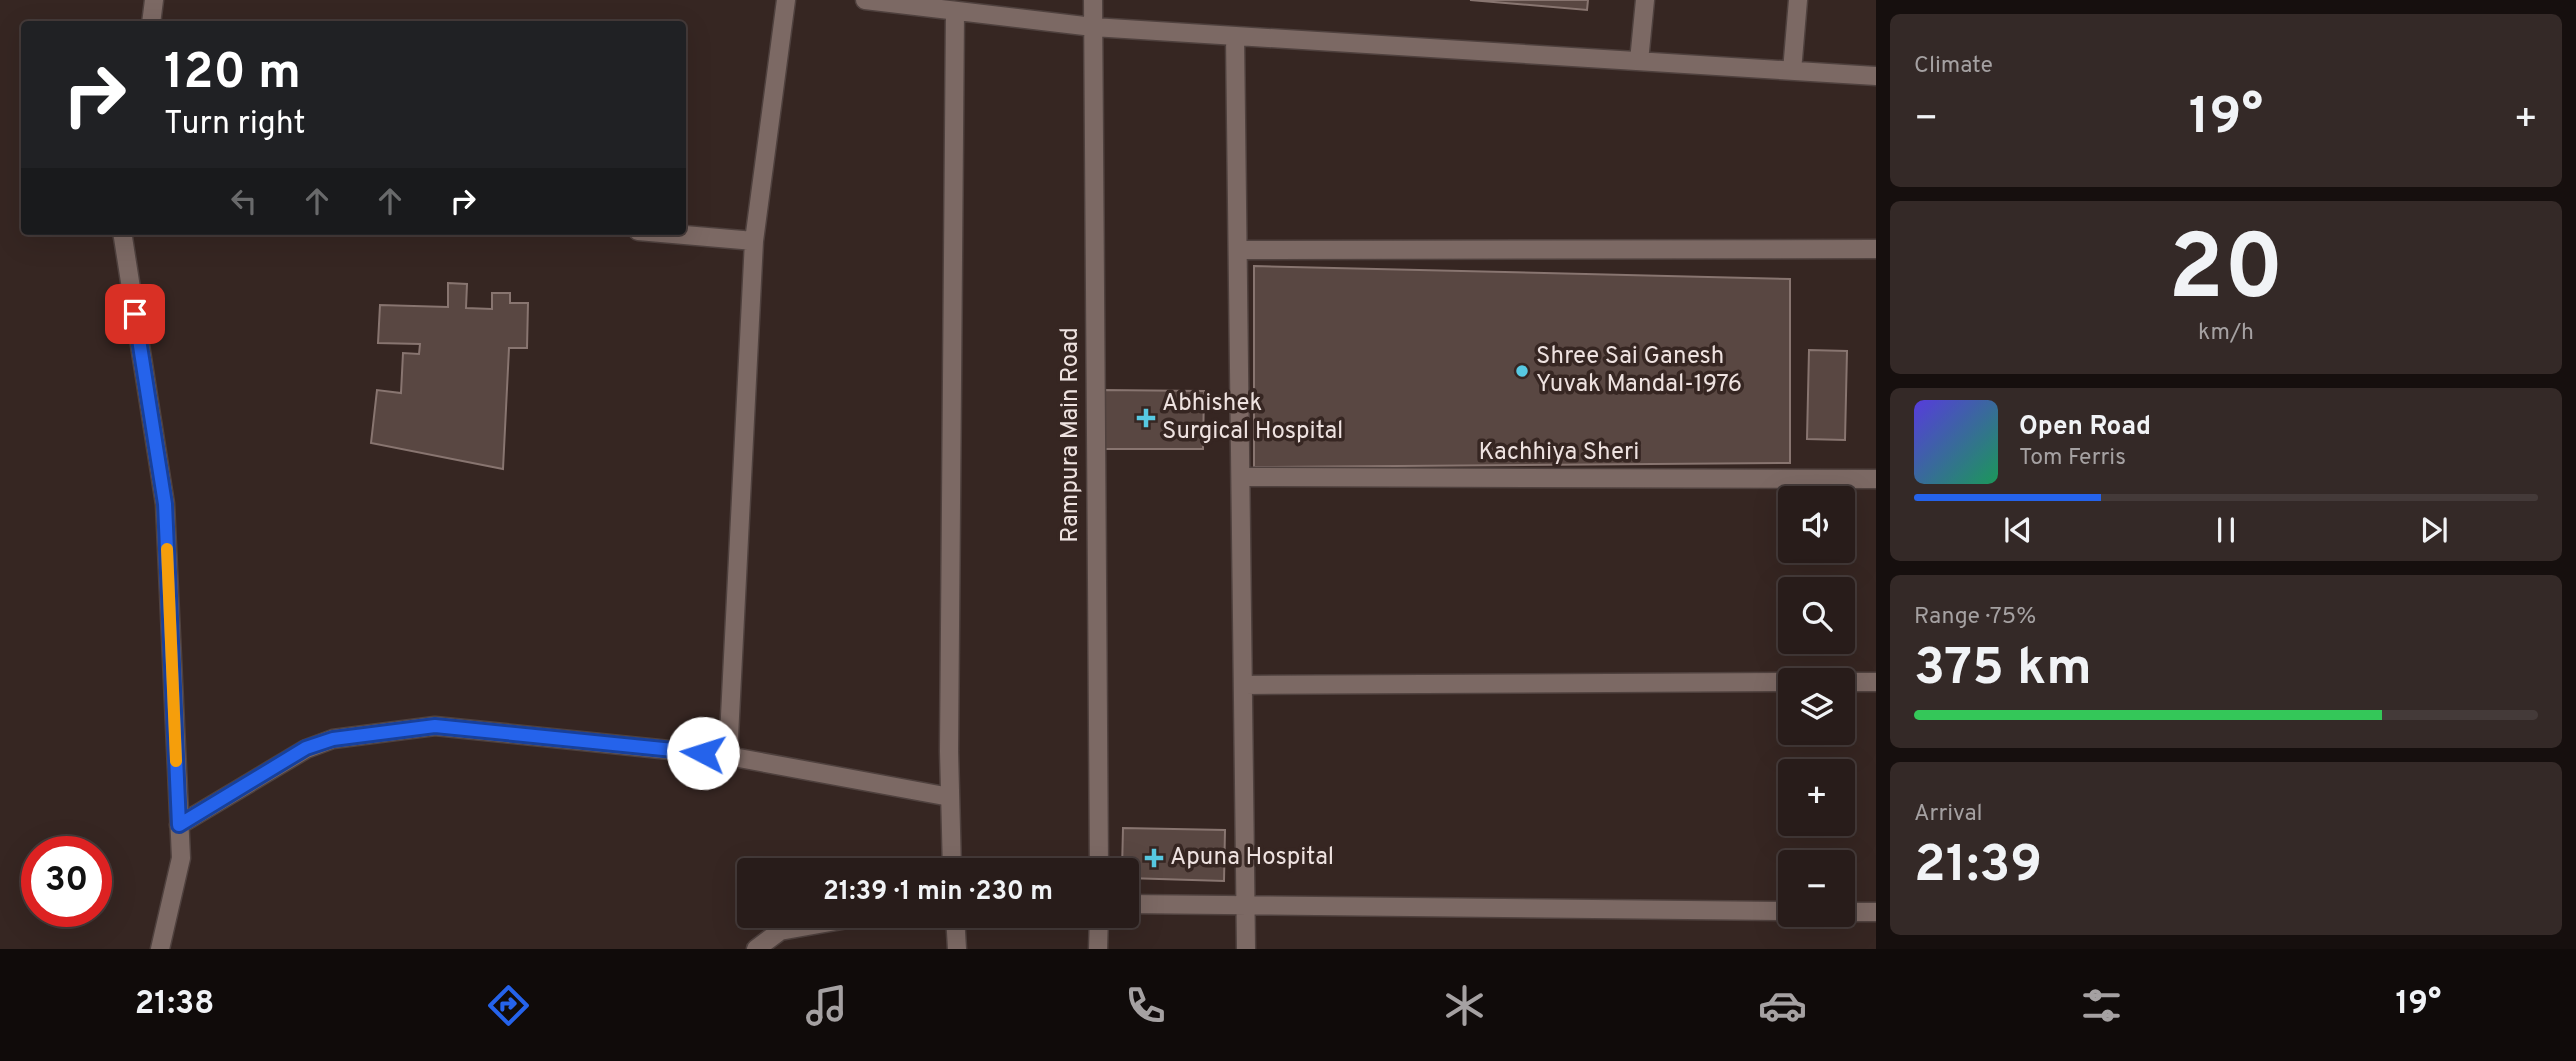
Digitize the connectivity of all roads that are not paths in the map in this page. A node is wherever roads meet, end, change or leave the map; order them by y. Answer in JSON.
{"nodes":[{"id":1,"x":154,"y":0,"type":"edge"},
{"id":2,"x":786,"y":0,"type":"edge"},
{"id":3,"x":865,"y":0,"type":"edge"},
{"id":4,"x":1093,"y":0,"type":"edge"},
{"id":5,"x":1646,"y":0,"type":"edge"},
{"id":6,"x":1798,"y":0,"type":"edge"},
{"id":7,"x":955,"y":11,"type":"junction"},
{"id":8,"x":151,"y":21,"type":"edge"},
{"id":9,"x":1093,"y":27,"type":"junction"},
{"id":10,"x":1236,"y":36,"type":"junction"},
{"id":11,"x":1639,"y":61,"type":"junction"},
{"id":12,"x":1792,"y":71,"type":"junction"},
{"id":13,"x":1876,"y":76,"type":"edge"},
{"id":14,"x":123,"y":235,"type":"edge"},
{"id":15,"x":684,"y":235,"type":"edge"},
{"id":16,"x":754,"y":241,"type":"junction"},
{"id":17,"x":1876,"y":249,"type":"edge"},
{"id":18,"x":1238,"y":250,"type":"junction"},
{"id":19,"x":1241,"y":477,"type":"junction"},
{"id":20,"x":1876,"y":479,"type":"edge"},
{"id":21,"x":1778,"y":682,"type":"edge"},
{"id":22,"x":1855,"y":682,"type":"edge"},
{"id":23,"x":1876,"y":682,"type":"edge"},
{"id":24,"x":1244,"y":685,"type":"junction"},
{"id":25,"x":728,"y":756,"type":"junction"},
{"id":26,"x":950,"y":797,"type":"junction"},
{"id":27,"x":179,"y":825,"type":"junction"},
{"id":28,"x":952,"y":858,"type":"edge"},
{"id":29,"x":1099,"y":858,"type":"edge"},
{"id":30,"x":1139,"y":904,"type":"edge"},
{"id":31,"x":1247,"y":906,"type":"junction"},
{"id":32,"x":1778,"y":911,"type":"edge"},
{"id":33,"x":1855,"y":912,"type":"edge"},
{"id":34,"x":1876,"y":912,"type":"edge"},
{"id":35,"x":797,"y":928,"type":"edge"},
{"id":36,"x":956,"y":928,"type":"edge"},
{"id":37,"x":1099,"y":928,"type":"edge"},
{"id":38,"x":160,"y":949,"type":"edge"},
{"id":39,"x":756,"y":949,"type":"edge"},
{"id":40,"x":957,"y":949,"type":"edge"},
{"id":41,"x":1098,"y":949,"type":"edge"},
{"id":42,"x":1246,"y":949,"type":"edge"}],
"edges":[{"from":1,"to":8,"type":"street"},
{"from":2,"to":16,"type":"street"},
{"from":3,"to":7,"type":"street"},
{"from":4,"to":9,"type":"street","name":"Rampura Main Road"},
{"from":5,"to":11,"type":"street"},
{"from":6,"to":12,"type":"street"},
{"from":7,"to":9,"type":"street"},
{"from":7,"to":26,"type":"street"},
{"from":9,"to":10,"type":"street"},
{"from":9,"to":29,"type":"street","name":"Rampura Main Road"},
{"from":10,"to":11,"type":"street"},
{"from":10,"to":18,"type":"street"},
{"from":11,"to":12,"type":"street"},
{"from":12,"to":13,"type":"street"},
{"from":14,"to":27,"type":"street"},
{"from":15,"to":16,"type":"street"},
{"from":16,"to":25,"type":"street"},
{"from":17,"to":18,"type":"street"},
{"from":18,"to":19,"type":"street"},
{"from":19,"to":20,"type":"street","name":"Kachhiya Sheri"},
{"from":19,"to":24,"type":"street"},
{"from":21,"to":24,"type":"street"},
{"from":22,"to":23,"type":"street"},
{"from":24,"to":31,"type":"street"},
{"from":25,"to":26,"type":"street"},
{"from":25,"to":27,"type":"street"},
{"from":26,"to":28,"type":"street"},
{"from":27,"to":38,"type":"street"},
{"from":30,"to":31,"type":"street"},
{"from":31,"to":32,"type":"street"},
{"from":31,"to":42,"type":"street"},
{"from":33,"to":34,"type":"street"},
{"from":35,"to":39,"type":"street"},
{"from":36,"to":40,"type":"street"},
{"from":37,"to":41,"type":"street"}]}
